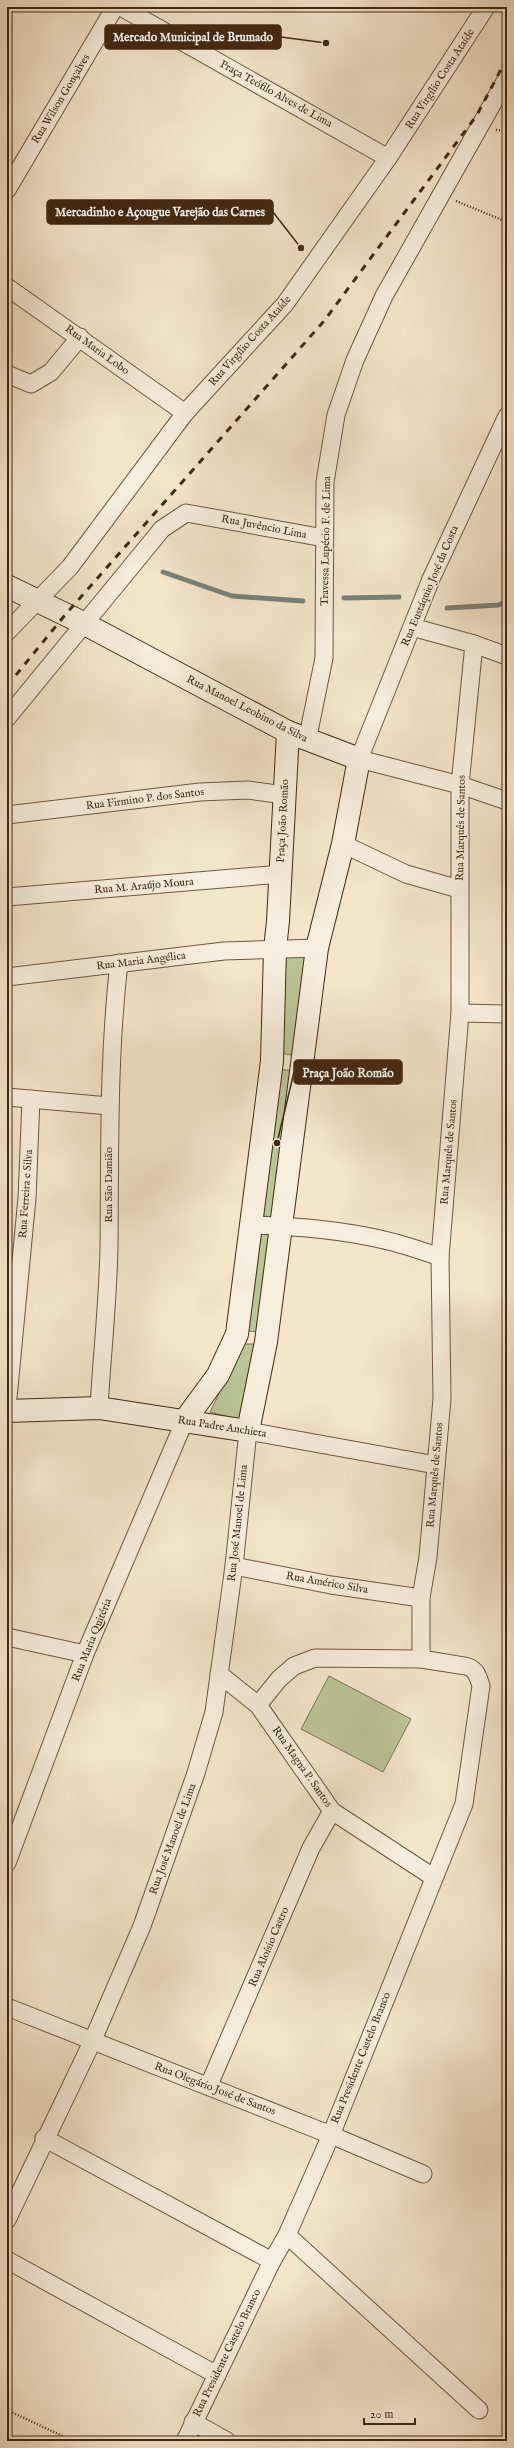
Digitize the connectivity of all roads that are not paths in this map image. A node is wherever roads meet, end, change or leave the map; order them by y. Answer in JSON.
{"nodes":[{"id":1,"x":115,"y":7,"type":"edge"},
{"id":2,"x":121,"y":7,"type":"edge"},
{"id":3,"x":486,"y":7,"type":"edge"},
{"id":4,"x":507,"y":78,"type":"edge"},
{"id":5,"x":388,"y":158,"type":"junction"},
{"id":6,"x":7,"y":190,"type":"edge"},
{"id":7,"x":7,"y":287,"type":"edge"},
{"id":8,"x":80,"y":337,"type":"junction"},
{"id":9,"x":7,"y":374,"type":"edge"},
{"id":10,"x":185,"y":413,"type":"junction"},
{"id":11,"x":507,"y":416,"type":"edge"},
{"id":12,"x":324,"y":538,"type":"junction"},
{"id":13,"x":7,"y":586,"type":"edge"},
{"id":14,"x":36,"y":601,"type":"junction"},
{"id":15,"x":74,"y":619,"type":"junction"},
{"id":16,"x":412,"y":627,"type":"junction"},
{"id":17,"x":7,"y":632,"type":"edge"},
{"id":18,"x":474,"y":644,"type":"junction"},
{"id":19,"x":507,"y":656,"type":"edge"},
{"id":20,"x":7,"y":718,"type":"edge"},
{"id":21,"x":298,"y":737,"type":"junction"},
{"id":22,"x":359,"y":759,"type":"junction"},
{"id":23,"x":460,"y":785,"type":"junction"},
{"id":24,"x":284,"y":795,"type":"junction"},
{"id":25,"x":507,"y":801,"type":"edge"},
{"id":26,"x":7,"y":815,"type":"edge"},
{"id":27,"x":343,"y":844,"type":"junction"},
{"id":28,"x":281,"y":874,"type":"junction"},
{"id":29,"x":459,"y":889,"type":"junction"},
{"id":30,"x":7,"y":897,"type":"edge"},
{"id":31,"x":317,"y":948,"type":"junction"},
{"id":32,"x":275,"y":949,"type":"junction"},
{"id":33,"x":119,"y":963,"type":"junction"},
{"id":34,"x":7,"y":977,"type":"edge"},
{"id":35,"x":460,"y":1013,"type":"junction"},
{"id":36,"x":507,"y":1014,"type":"edge"},
{"id":37,"x":272,"y":1061,"type":"junction"},
{"id":38,"x":301,"y":1067,"type":"junction"},
{"id":39,"x":7,"y":1097,"type":"edge"},
{"id":40,"x":31,"y":1099,"type":"junction"},
{"id":41,"x":109,"y":1106,"type":"junction"},
{"id":42,"x":250,"y":1225,"type":"junction"},
{"id":43,"x":281,"y":1225,"type":"junction"},
{"id":44,"x":440,"y":1257,"type":"junction"},
{"id":45,"x":237,"y":1334,"type":"junction"},
{"id":46,"x":266,"y":1342,"type":"junction"},
{"id":47,"x":7,"y":1408,"type":"edge"},
{"id":48,"x":99,"y":1408,"type":"junction"},
{"id":49,"x":7,"y":1411,"type":"edge"},
{"id":50,"x":185,"y":1420,"type":"junction"},
{"id":51,"x":248,"y":1431,"type":"junction"},
{"id":52,"x":436,"y":1466,"type":"junction"},
{"id":53,"x":234,"y":1566,"type":"junction"},
{"id":54,"x":421,"y":1598,"type":"junction"},
{"id":55,"x":7,"y":1637,"type":"edge"},
{"id":56,"x":85,"y":1654,"type":"junction"},
{"id":57,"x":421,"y":1659,"type":"junction"},
{"id":58,"x":219,"y":1674,"type":"junction"},
{"id":59,"x":258,"y":1705,"type":"junction"},
{"id":60,"x":332,"y":1811,"type":"junction"},
{"id":61,"x":7,"y":1863,"type":"edge"},
{"id":62,"x":433,"y":1877,"type":"junction"},
{"id":63,"x":7,"y":2007,"type":"edge"},
{"id":64,"x":92,"y":2042,"type":"junction"},
{"id":65,"x":209,"y":2085,"type":"junction"},
{"id":66,"x":331,"y":2134,"type":"junction"},
{"id":67,"x":44,"y":2138,"type":"junction"},
{"id":68,"x":422,"y":2174,"type":"dead end"},
{"id":69,"x":7,"y":2220,"type":"edge"},
{"id":70,"x":287,"y":2235,"type":"junction"},
{"id":71,"x":7,"y":2260,"type":"edge"},
{"id":72,"x":272,"y":2261,"type":"junction"},
{"id":73,"x":217,"y":2375,"type":"junction"},
{"id":74,"x":479,"y":2410,"type":"dead end"},
{"id":75,"x":193,"y":2422,"type":"junction"},
{"id":76,"x":185,"y":2441,"type":"edge"},
{"id":77,"x":227,"y":2441,"type":"edge"}],
"edges":[{"from":1,"to":6,"type":"street","name":"Rua Wilson Gonçalves"},
{"from":2,"to":5,"type":"street","name":"Praça Teófilo Alves de Lima"},
{"from":3,"to":5,"type":"street","name":"Rua Virgílio Costa Ataíde"},
{"from":4,"to":12,"type":"street","name":"Travessa Lupécio F. de Lima"},
{"from":5,"to":10,"type":"street","name":"Rua Virgílio Costa Ataíde"},
{"from":7,"to":8,"type":"street","name":"Rua Maria Lobo"},
{"from":8,"to":9,"type":"street"},
{"from":8,"to":10,"type":"street","name":"Rua Maria Lobo"},
{"from":10,"to":14,"type":"street","name":"Rua Virgílio Costa Ataíde"},
{"from":11,"to":16,"type":"street","name":"Rua Eustáquio José da Costa"},
{"from":12,"to":15,"type":"street","name":"Rua Juvêncio Lima"},
{"from":12,"to":21,"type":"street","name":"Travessa Lupécio F. de Lima"},
{"from":13,"to":14,"type":"street","name":"Rua Manoel Leobino da Silva"},
{"from":14,"to":15,"type":"street","name":"Rua Manoel Leobino da Silva"},
{"from":14,"to":17,"type":"street","name":"Rua Virgílio Costa Ataíde"},
{"from":15,"to":20,"type":"street","name":"Rua Juvêncio Lima"},
{"from":15,"to":21,"type":"street","name":"Rua Manoel Leobino da Silva"},
{"from":16,"to":18,"type":"street"},
{"from":16,"to":22,"type":"street","name":"Rua Eustáquio José da Costa"},
{"from":18,"to":19,"type":"street"},
{"from":18,"to":23,"type":"street","name":"Rua Marquês de Santos"},
{"from":21,"to":22,"type":"street","name":"Rua Manoel Leobino da Silva"},
{"from":21,"to":24,"type":"street","name":"Praça João Romão"},
{"from":22,"to":23,"type":"street","name":"Rua Manoel Leobino da Silva"},
{"from":22,"to":27,"type":"street"},
{"from":23,"to":25,"type":"street","name":"Rua Manoel Leobino da Silva"},
{"from":23,"to":29,"type":"street","name":"Rua Marquês de Santos"},
{"from":24,"to":26,"type":"street","name":"Rua Firmino P. dos Santos"},
{"from":24,"to":28,"type":"street","name":"Praça João Romão"},
{"from":27,"to":29,"type":"street"},
{"from":27,"to":31,"type":"street"},
{"from":28,"to":30,"type":"street","name":"Rua M. Araújo Moura"},
{"from":28,"to":32,"type":"street","name":"Praça João Romão"},
{"from":29,"to":35,"type":"street","name":"Rua Marquês de Santos"},
{"from":31,"to":32,"type":"street","name":"Rua Maria Angélica"},
{"from":31,"to":38,"type":"street"},
{"from":32,"to":33,"type":"street","name":"Rua Maria Angélica"},
{"from":32,"to":37,"type":"street","name":"Praça João Romão"},
{"from":33,"to":34,"type":"street","name":"Rua Maria Angélica"},
{"from":33,"to":41,"type":"street","name":"Rua São Damião"},
{"from":35,"to":36,"type":"street"},
{"from":35,"to":44,"type":"street","name":"Rua Marquês de Santos"},
{"from":37,"to":38,"type":"street"},
{"from":37,"to":42,"type":"street","name":"Praça João Romão"},
{"from":38,"to":43,"type":"street"},
{"from":39,"to":40,"type":"street"},
{"from":40,"to":41,"type":"street"},
{"from":40,"to":47,"type":"street","name":"Rua Ferreira e Silva"},
{"from":41,"to":48,"type":"street","name":"Rua São Damião"},
{"from":42,"to":43,"type":"street"},
{"from":42,"to":45,"type":"street","name":"Praça João Romão"},
{"from":43,"to":44,"type":"street"},
{"from":43,"to":46,"type":"street"},
{"from":44,"to":52,"type":"street","name":"Rua Marquês de Santos"},
{"from":45,"to":46,"type":"street"},
{"from":45,"to":50,"type":"street","name":"Praça João Romão"},
{"from":46,"to":51,"type":"street"},
{"from":48,"to":49,"type":"street","name":"Rua Padre Anchieta"},
{"from":48,"to":50,"type":"street","name":"Rua Padre Anchieta"},
{"from":50,"to":51,"type":"street","name":"Rua Padre Anchieta"},
{"from":50,"to":56,"type":"street","name":"Rua Maria Quitéria"},
{"from":51,"to":52,"type":"street","name":"Rua Padre Anchieta"},
{"from":51,"to":53,"type":"street","name":"Rua José Manoel de Lima"},
{"from":52,"to":54,"type":"street","name":"Rua Marquês de Santos"},
{"from":53,"to":54,"type":"street","name":"Rua Américo Silva"},
{"from":53,"to":58,"type":"street","name":"Rua José Manoel de Lima"},
{"from":54,"to":57,"type":"street","name":"Rua Marquês de Santos"},
{"from":55,"to":56,"type":"street"},
{"from":56,"to":61,"type":"street","name":"Rua Maria Quitéria"},
{"from":57,"to":59,"type":"street"},
{"from":57,"to":62,"type":"street","name":"Rua Presidente Castelo Branco"},
{"from":58,"to":59,"type":"street","name":"Rua Magna P. Santos"},
{"from":58,"to":64,"type":"street","name":"Rua José Manoel de Lima"},
{"from":59,"to":60,"type":"street","name":"Rua Magna P. Santos"},
{"from":60,"to":62,"type":"street","name":"Rua Magna P. Santos"},
{"from":60,"to":65,"type":"street","name":"Rua Aloísio Castro"},
{"from":62,"to":66,"type":"street","name":"Rua Presidente Castelo Branco"},
{"from":63,"to":64,"type":"street","name":"Rua Olegário José de Santos"},
{"from":64,"to":65,"type":"street","name":"Rua Olegário José de Santos"},
{"from":64,"to":67,"type":"street","name":"Rua José Manoel de Lima"},
{"from":65,"to":66,"type":"street","name":"Rua Olegário José de Santos"},
{"from":66,"to":68,"type":"street","name":"Rua Olegário José de Santos"},
{"from":66,"to":70,"type":"street","name":"Rua Presidente Castelo Branco"},
{"from":67,"to":69,"type":"street","name":"Rua José Manoel de Lima"},
{"from":67,"to":72,"type":"street"},
{"from":70,"to":72,"type":"street","name":"Rua Presidente Castelo Branco"},
{"from":70,"to":74,"type":"street"},
{"from":71,"to":73,"type":"street"},
{"from":72,"to":73,"type":"street","name":"Rua Presidente Castelo Branco"},
{"from":73,"to":75,"type":"street","name":"Rua Presidente Castelo Branco"},
{"from":75,"to":76,"type":"street","name":"Rua Presidente Castelo Branco"},
{"from":75,"to":77,"type":"street"}]}
